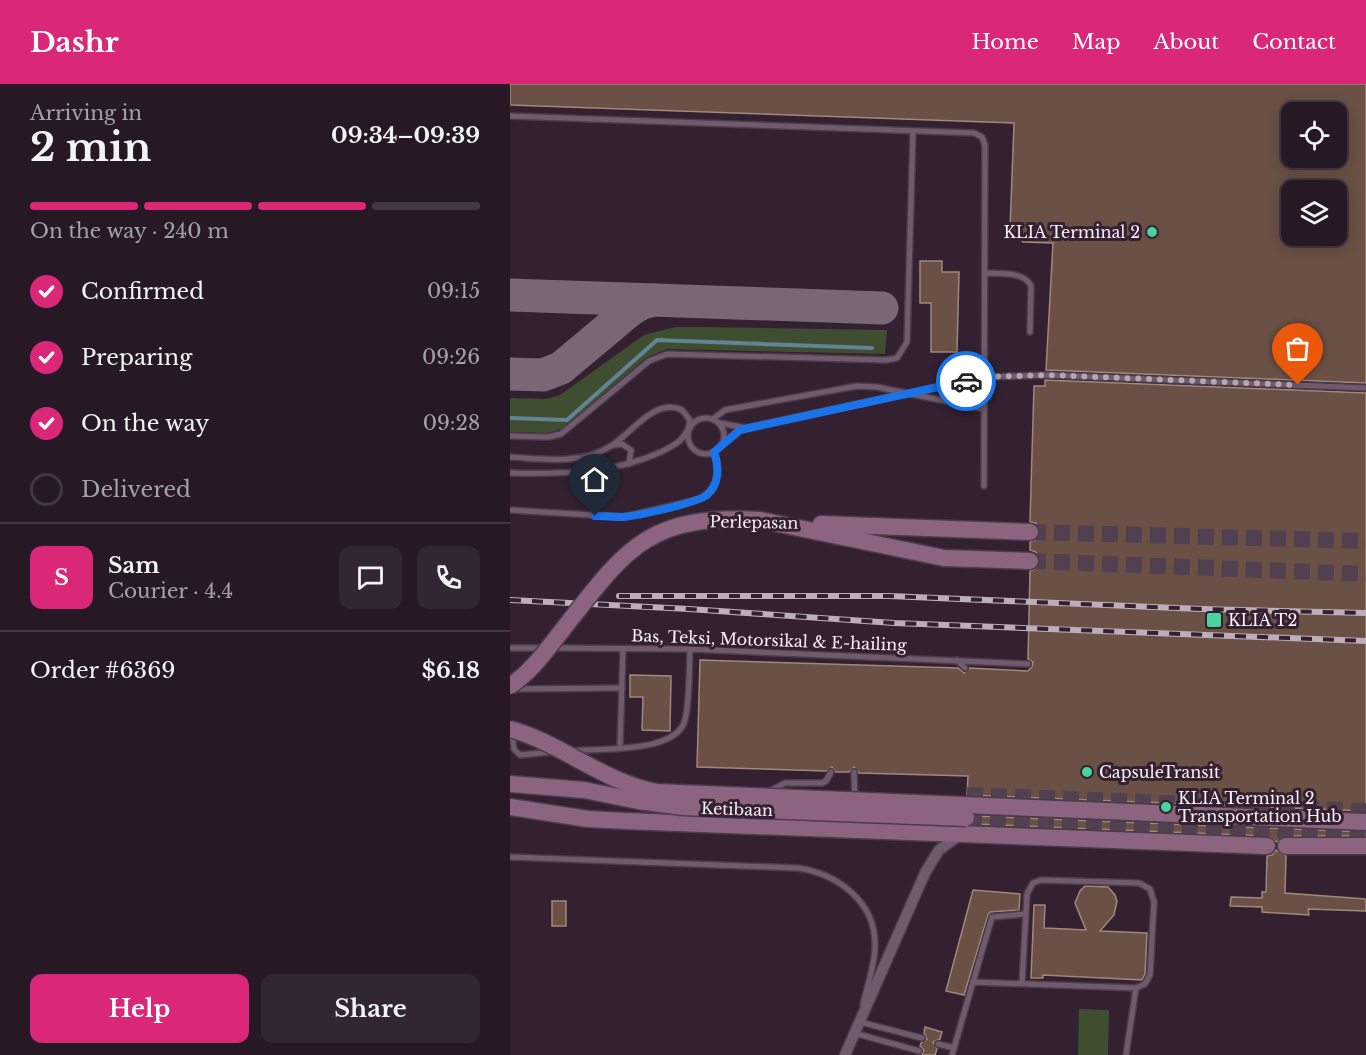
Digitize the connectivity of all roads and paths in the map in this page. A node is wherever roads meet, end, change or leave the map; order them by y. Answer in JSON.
{"nodes":[{"id":1,"x":510,"y":116,"type":"edge"},
{"id":2,"x":913,"y":131,"type":"junction"},
{"id":3,"x":985,"y":273,"type":"junction"},
{"id":4,"x":1030,"y":332,"type":"dead end"},
{"id":5,"x":984,"y":377,"type":"junction"},
{"id":6,"x":1366,"y":388,"type":"edge"},
{"id":7,"x":906,"y":394,"type":"junction"},
{"id":8,"x":984,"y":409,"type":"junction"},
{"id":9,"x":716,"y":420,"type":"junction"},
{"id":10,"x":746,"y":428,"type":"junction"},
{"id":11,"x":688,"y":430,"type":"junction"},
{"id":12,"x":510,"y":436,"type":"edge"},
{"id":13,"x":722,"y":444,"type":"junction"},
{"id":14,"x":613,"y":445,"type":"junction"},
{"id":15,"x":714,"y":452,"type":"junction"},
{"id":16,"x":510,"y":457,"type":"edge"},
{"id":17,"x":629,"y":464,"type":"junction"},
{"id":18,"x":510,"y":472,"type":"edge"},
{"id":19,"x":984,"y":486,"type":"dead end"},
{"id":20,"x":510,"y":510,"type":"edge"},
{"id":21,"x":760,"y":520,"type":"junction"},
{"id":22,"x":1030,"y":532,"type":"tunnel mouth"},
{"id":23,"x":1030,"y":561,"type":"tunnel mouth"},
{"id":24,"x":510,"y":648,"type":"edge"},
{"id":25,"x":623,"y":649,"type":"junction"},
{"id":26,"x":690,"y":649,"type":"junction"},
{"id":27,"x":957,"y":660,"type":"junction"},
{"id":28,"x":1028,"y":664,"type":"dead end"},
{"id":29,"x":964,"y":668,"type":"dead end"},
{"id":30,"x":510,"y":688,"type":"edge"},
{"id":31,"x":622,"y":688,"type":"junction"},
{"id":32,"x":510,"y":723,"type":"edge"},
{"id":33,"x":510,"y":729,"type":"edge"},
{"id":34,"x":620,"y":747,"type":"junction"},
{"id":35,"x":831,"y":772,"type":"dead end"},
{"id":36,"x":854,"y":772,"type":"dead end"},
{"id":37,"x":510,"y":784,"type":"edge"},
{"id":38,"x":967,"y":795,"type":"tunnel mouth"},
{"id":39,"x":510,"y":807,"type":"edge"},
{"id":40,"x":810,"y":812,"type":"junction"},
{"id":41,"x":1366,"y":822,"type":"edge"},
{"id":42,"x":695,"y":823,"type":"junction"},
{"id":43,"x":964,"y":826,"type":"junction"},
{"id":44,"x":898,"y":831,"type":"junction"},
{"id":45,"x":1267,"y":846,"type":"dead end"},
{"id":46,"x":1286,"y":846,"type":"dead end"},
{"id":47,"x":1366,"y":846,"type":"edge"},
{"id":48,"x":510,"y":857,"type":"edge"},
{"id":49,"x":1025,"y":914,"type":"junction"},
{"id":50,"x":973,"y":982,"type":"junction"},
{"id":51,"x":1022,"y":983,"type":"junction"},
{"id":52,"x":1136,"y":988,"type":"junction"},
{"id":53,"x":859,"y":1021,"type":"junction"},
{"id":54,"x":854,"y":1033,"type":"junction"},
{"id":55,"x":922,"y":1038,"type":"dead end"},
{"id":56,"x":938,"y":1044,"type":"dead end"},
{"id":57,"x":919,"y":1051,"type":"dead end"},
{"id":58,"x":953,"y":1052,"type":"edge"},
{"id":59,"x":845,"y":1055,"type":"edge"},
{"id":60,"x":1126,"y":1055,"type":"edge"}],
"edges":[{"from":1,"to":2,"type":"lane"},
{"from":2,"to":3,"type":"lane"},
{"from":2,"to":12,"type":"lane"},
{"from":3,"to":4,"type":"lane"},
{"from":3,"to":5,"type":"lane"},
{"from":5,"to":6,"type":"lane"},
{"from":5,"to":7,"type":"lane"},
{"from":5,"to":8,"type":"lane"},
{"from":7,"to":8,"type":"lane"},
{"from":7,"to":9,"type":"lane"},
{"from":7,"to":10,"type":"lane"},
{"from":8,"to":19,"type":"lane"},
{"from":9,"to":10,"type":"lane"},
{"from":9,"to":11,"type":"lane"},
{"from":9,"to":13,"type":"lane"},
{"from":10,"to":13,"type":"lane"},
{"from":11,"to":14,"type":"lane"},
{"from":11,"to":15,"type":"lane"},
{"from":11,"to":17,"type":"lane"},
{"from":13,"to":15,"type":"lane"},
{"from":14,"to":16,"type":"lane"},
{"from":14,"to":17,"type":"lane"},
{"from":15,"to":20,"type":"lane"},
{"from":17,"to":18,"type":"lane"},
{"from":21,"to":22,"type":"main road","name":"Perlepasan"},
{"from":21,"to":23,"type":"main road"},
{"from":21,"to":30,"type":"main road","name":"Perlepasan","bridge":true},
{"from":24,"to":25,"type":"lane","name":"Bas, Teksi, Motorsikal & E-hailing"},
{"from":25,"to":26,"type":"lane","name":"Bas, Teksi, Motorsikal & E-hailing"},
{"from":25,"to":31,"type":"lane"},
{"from":26,"to":27,"type":"lane","name":"Bas, Teksi, Motorsikal & E-hailing"},
{"from":26,"to":34,"type":"lane"},
{"from":27,"to":28,"type":"lane","name":"Bas, Teksi, Motorsikal & E-hailing"},
{"from":27,"to":29,"type":"lane"},
{"from":30,"to":31,"type":"lane"},
{"from":31,"to":34,"type":"lane"},
{"from":32,"to":34,"type":"lane"},
{"from":33,"to":41,"type":"main road","bridge":true},
{"from":35,"to":42,"type":"lane"},
{"from":36,"to":44,"type":"lane"},
{"from":37,"to":40,"type":"main road","name":"Ketibaan","bridge":true},
{"from":38,"to":40,"type":"main road","bridge":true},
{"from":39,"to":42,"type":"main road"},
{"from":40,"to":43,"type":"main road","name":"Ketibaan","bridge":true},
{"from":42,"to":44,"type":"main road"},
{"from":43,"to":44,"type":"main road"},
{"from":43,"to":45,"type":"main road"},
{"from":43,"to":53,"type":"street"},
{"from":46,"to":47,"type":"main road"},
{"from":48,"to":53,"type":"lane"},
{"from":49,"to":50,"type":"lane"},
{"from":49,"to":51,"type":"lane"},
{"from":49,"to":52,"type":"lane"},
{"from":50,"to":51,"type":"lane"},
{"from":50,"to":58,"type":"lane"},
{"from":51,"to":52,"type":"lane"},
{"from":52,"to":60,"type":"lane"},
{"from":53,"to":54,"type":"street"},
{"from":53,"to":55,"type":"lane"},
{"from":54,"to":57,"type":"lane"},
{"from":54,"to":59,"type":"street"},
{"from":56,"to":58,"type":"lane"}]}
